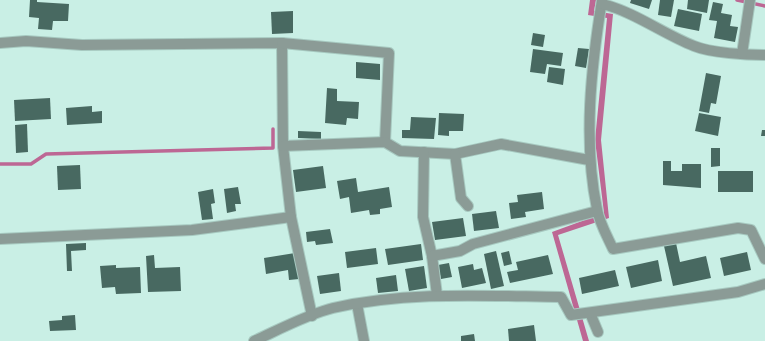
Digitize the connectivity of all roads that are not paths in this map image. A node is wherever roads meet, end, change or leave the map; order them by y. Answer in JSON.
{"nodes":[{"id":1,"x":749,"y":5,"type":"edge"},
{"id":2,"x":601,"y":8,"type":"edge"},
{"id":3,"x":0,"y":43,"type":"edge"},
{"id":4,"x":282,"y":43,"type":"junction"},
{"id":5,"x":742,"y":54,"type":"junction"},
{"id":6,"x":765,"y":55,"type":"edge"},
{"id":7,"x":385,"y":142,"type":"junction"},
{"id":8,"x":283,"y":146,"type":"junction"},
{"id":9,"x":424,"y":152,"type":"junction"},
{"id":10,"x":455,"y":154,"type":"junction"},
{"id":11,"x":589,"y":160,"type":"junction"},
{"id":12,"x":468,"y":206,"type":"dead end"},
{"id":13,"x":597,"y":211,"type":"junction"},
{"id":14,"x":291,"y":217,"type":"junction"},
{"id":15,"x":0,"y":239,"type":"edge"},
{"id":16,"x":432,"y":256,"type":"junction"},
{"id":17,"x":765,"y":259,"type":"edge"},
{"id":18,"x":765,"y":284,"type":"edge"},
{"id":19,"x":437,"y":295,"type":"junction"},
{"id":20,"x":357,"y":304,"type":"junction"},
{"id":21,"x":588,"y":313,"type":"junction"},
{"id":22,"x":312,"y":316,"type":"junction"},
{"id":23,"x":598,"y":332,"type":"dead end"},
{"id":24,"x":254,"y":341,"type":"edge"},
{"id":25,"x":364,"y":341,"type":"edge"}],
"edges":[{"from":1,"to":5,"type":"street"},
{"from":2,"to":5,"type":"street"},
{"from":2,"to":11,"type":"street"},
{"from":3,"to":4,"type":"street"},
{"from":4,"to":7,"type":"street"},
{"from":4,"to":8,"type":"street"},
{"from":5,"to":6,"type":"street"},
{"from":7,"to":8,"type":"street"},
{"from":7,"to":9,"type":"street"},
{"from":8,"to":14,"type":"street"},
{"from":9,"to":10,"type":"street"},
{"from":9,"to":16,"type":"street"},
{"from":10,"to":11,"type":"street"},
{"from":10,"to":12,"type":"street"},
{"from":11,"to":13,"type":"street"},
{"from":13,"to":16,"type":"street"},
{"from":13,"to":17,"type":"street"},
{"from":14,"to":15,"type":"street"},
{"from":14,"to":22,"type":"street"},
{"from":16,"to":19,"type":"street"},
{"from":18,"to":21,"type":"street"},
{"from":19,"to":20,"type":"street"},
{"from":19,"to":21,"type":"street"},
{"from":20,"to":22,"type":"street"},
{"from":20,"to":25,"type":"street"},
{"from":21,"to":23,"type":"street"},
{"from":22,"to":24,"type":"street"}]}
